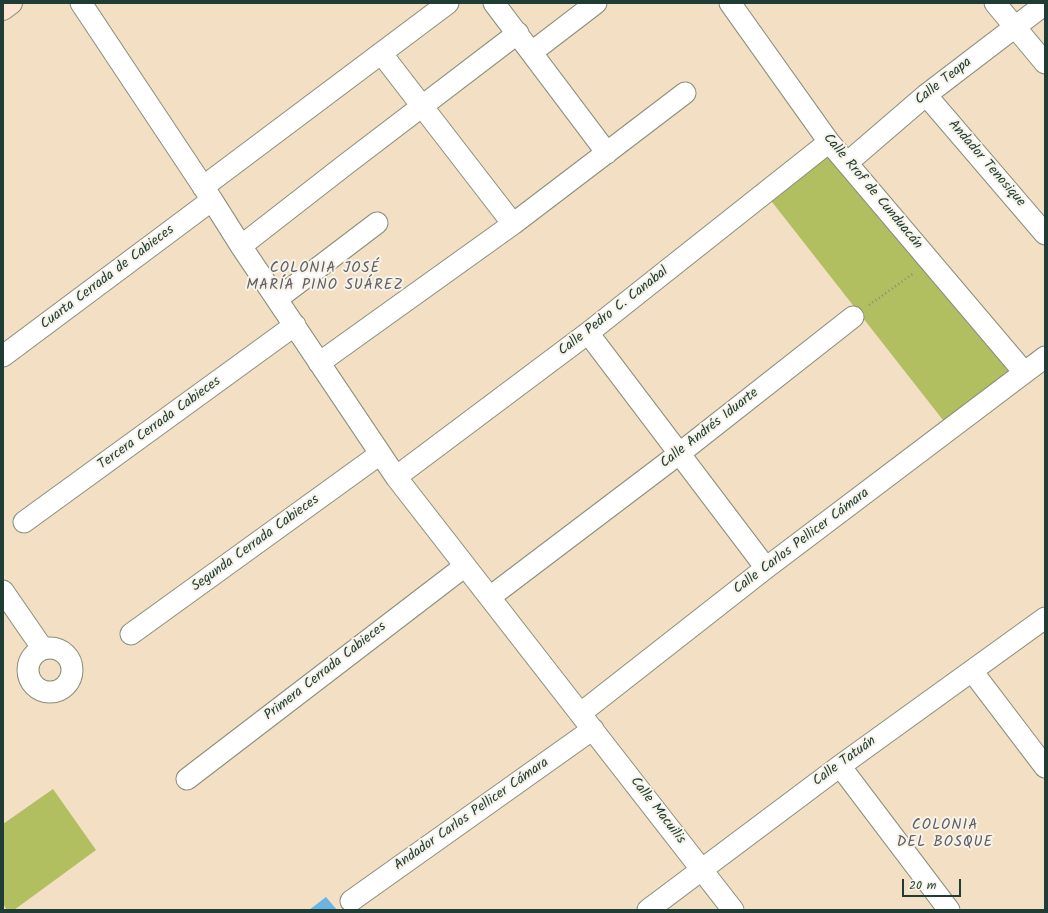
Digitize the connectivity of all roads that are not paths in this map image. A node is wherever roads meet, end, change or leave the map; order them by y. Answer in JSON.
{"nodes":[{"id":1,"x":11,"y":3,"type":"edge"},
{"id":2,"x":81,"y":3,"type":"edge"},
{"id":3,"x":448,"y":3,"type":"edge"},
{"id":4,"x":494,"y":3,"type":"edge"},
{"id":5,"x":596,"y":3,"type":"edge"},
{"id":6,"x":730,"y":3,"type":"edge"},
{"id":7,"x":995,"y":3,"type":"edge"},
{"id":8,"x":1045,"y":4,"type":"edge"},
{"id":9,"x":3,"y":9,"type":"edge"},
{"id":10,"x":1015,"y":27,"type":"junction"},
{"id":11,"x":518,"y":33,"type":"junction"},
{"id":12,"x":532,"y":52,"type":"junction"},
{"id":13,"x":381,"y":53,"type":"junction"},
{"id":14,"x":1045,"y":63,"type":"edge"},
{"id":15,"x":685,"y":93,"type":"dead end"},
{"id":16,"x":926,"y":95,"type":"junction"},
{"id":17,"x":422,"y":106,"type":"junction"},
{"id":18,"x":829,"y":142,"type":"junction"},
{"id":19,"x":607,"y":153,"type":"junction"},
{"id":20,"x":847,"y":163,"type":"junction"},
{"id":21,"x":208,"y":193,"type":"junction"},
{"id":22,"x":377,"y":223,"type":"dead end"},
{"id":23,"x":513,"y":224,"type":"junction"},
{"id":24,"x":1045,"y":234,"type":"edge"},
{"id":25,"x":241,"y":246,"type":"junction"},
{"id":26,"x":277,"y":299,"type":"junction"},
{"id":27,"x":853,"y":317,"type":"road end"},
{"id":28,"x":295,"y":325,"type":"junction"},
{"id":29,"x":588,"y":333,"type":"junction"},
{"id":30,"x":3,"y":356,"type":"edge"},
{"id":31,"x":1045,"y":357,"type":"edge"},
{"id":32,"x":319,"y":363,"type":"junction"},
{"id":33,"x":1024,"y":372,"type":"junction"},
{"id":34,"x":680,"y":453,"type":"junction"},
{"id":35,"x":380,"y":454,"type":"junction"},
{"id":36,"x":396,"y":477,"type":"junction"},
{"id":37,"x":24,"y":522,"type":"dead end"},
{"id":38,"x":465,"y":566,"type":"junction"},
{"id":39,"x":766,"y":568,"type":"junction"},
{"id":40,"x":3,"y":591,"type":"edge"},
{"id":41,"x":490,"y":598,"type":"junction"},
{"id":42,"x":1045,"y":618,"type":"edge"},
{"id":43,"x":131,"y":634,"type":"dead end"},
{"id":44,"x":43,"y":649,"type":"dead end"},
{"id":45,"x":972,"y":671,"type":"junction"},
{"id":46,"x":580,"y":713,"type":"junction"},
{"id":47,"x":593,"y":729,"type":"junction"},
{"id":48,"x":840,"y":766,"type":"junction"},
{"id":49,"x":1045,"y":767,"type":"edge"},
{"id":50,"x":187,"y":779,"type":"dead end"},
{"id":51,"x":702,"y":870,"type":"junction"},
{"id":52,"x":351,"y":901,"type":"dead end"},
{"id":53,"x":648,"y":910,"type":"edge"},
{"id":54,"x":733,"y":910,"type":"edge"},
{"id":55,"x":949,"y":910,"type":"edge"}],
"edges":[{"from":1,"to":9,"type":"street"},
{"from":2,"to":21,"type":"street","name":"Calle Macuilis"},
{"from":3,"to":13,"type":"street","name":"Cuarta Cerrada de Cabieces"},
{"from":4,"to":11,"type":"street"},
{"from":5,"to":12,"type":"street"},
{"from":6,"to":18,"type":"street","name":"Calle Rrof de Cunduacán"},
{"from":7,"to":10,"type":"street"},
{"from":8,"to":10,"type":"street","name":"Calle Teapa"},
{"from":10,"to":14,"type":"street"},
{"from":10,"to":16,"type":"street","name":"Calle Teapa"},
{"from":11,"to":12,"type":"street"},
{"from":11,"to":17,"type":"street"},
{"from":12,"to":19,"type":"street"},
{"from":13,"to":17,"type":"street"},
{"from":13,"to":21,"type":"street","name":"Cuarta Cerrada de Cabieces"},
{"from":15,"to":19,"type":"street"},
{"from":16,"to":20,"type":"street","name":"Calle Teapa"},
{"from":16,"to":24,"type":"street","name":"Andador Tenosique"},
{"from":17,"to":23,"type":"street"},
{"from":17,"to":25,"type":"street"},
{"from":18,"to":20,"type":"street","name":"Calle Rrof de Cunduacán"},
{"from":18,"to":29,"type":"street","name":"Calle Pedro C. Canabal"},
{"from":19,"to":23,"type":"street"},
{"from":20,"to":33,"type":"street","name":"Calle Rrof de Cunduacán"},
{"from":21,"to":25,"type":"street","name":"Calle Macuilis"},
{"from":21,"to":30,"type":"street","name":"Cuarta Cerrada de Cabieces"},
{"from":22,"to":26,"type":"street"},
{"from":23,"to":32,"type":"street"},
{"from":25,"to":26,"type":"street","name":"Calle Macuilis"},
{"from":26,"to":28,"type":"street","name":"Calle Macuilis"},
{"from":27,"to":34,"type":"street","name":"Calle Andrés Iduarte"},
{"from":28,"to":32,"type":"street","name":"Calle Macuilis"},
{"from":28,"to":37,"type":"street","name":"Tercera Cerrada Cabieces"},
{"from":29,"to":34,"type":"street"},
{"from":29,"to":36,"type":"street","name":"Calle Pedro C. Canabal"},
{"from":31,"to":33,"type":"street","name":"Calle Carlos Pellicer Cámara"},
{"from":32,"to":35,"type":"street","name":"Calle Macuilis"},
{"from":33,"to":39,"type":"street","name":"Calle Carlos Pellicer Cámara"},
{"from":34,"to":39,"type":"street"},
{"from":34,"to":41,"type":"street","name":"Calle Andrés Iduarte"},
{"from":35,"to":36,"type":"street","name":"Calle Macuilis"},
{"from":35,"to":43,"type":"street","name":"Segunda Cerrada Cabieces"},
{"from":36,"to":38,"type":"street","name":"Calle Macuilis"},
{"from":38,"to":41,"type":"street","name":"Calle Macuilis"},
{"from":38,"to":50,"type":"street","name":"Primera Cerrada Cabieces"},
{"from":39,"to":46,"type":"street","name":"Calle Carlos Pellicer Cámara"},
{"from":40,"to":44,"type":"street"},
{"from":41,"to":46,"type":"street","name":"Calle Macuilis"},
{"from":42,"to":45,"type":"street","name":"Calle Tatuán"},
{"from":45,"to":48,"type":"street","name":"Calle Tatuán"},
{"from":45,"to":49,"type":"street"},
{"from":46,"to":47,"type":"street","name":"Calle Macuilis"},
{"from":47,"to":51,"type":"street","name":"Calle Macuilis"},
{"from":47,"to":52,"type":"street","name":"Andador Carlos Pellicer Cámara"},
{"from":48,"to":51,"type":"street","name":"Calle Tatuán"},
{"from":48,"to":55,"type":"street"},
{"from":51,"to":53,"type":"street","name":"Calle Tatuán"},
{"from":51,"to":54,"type":"street","name":"Calle Macuilis"}]}
